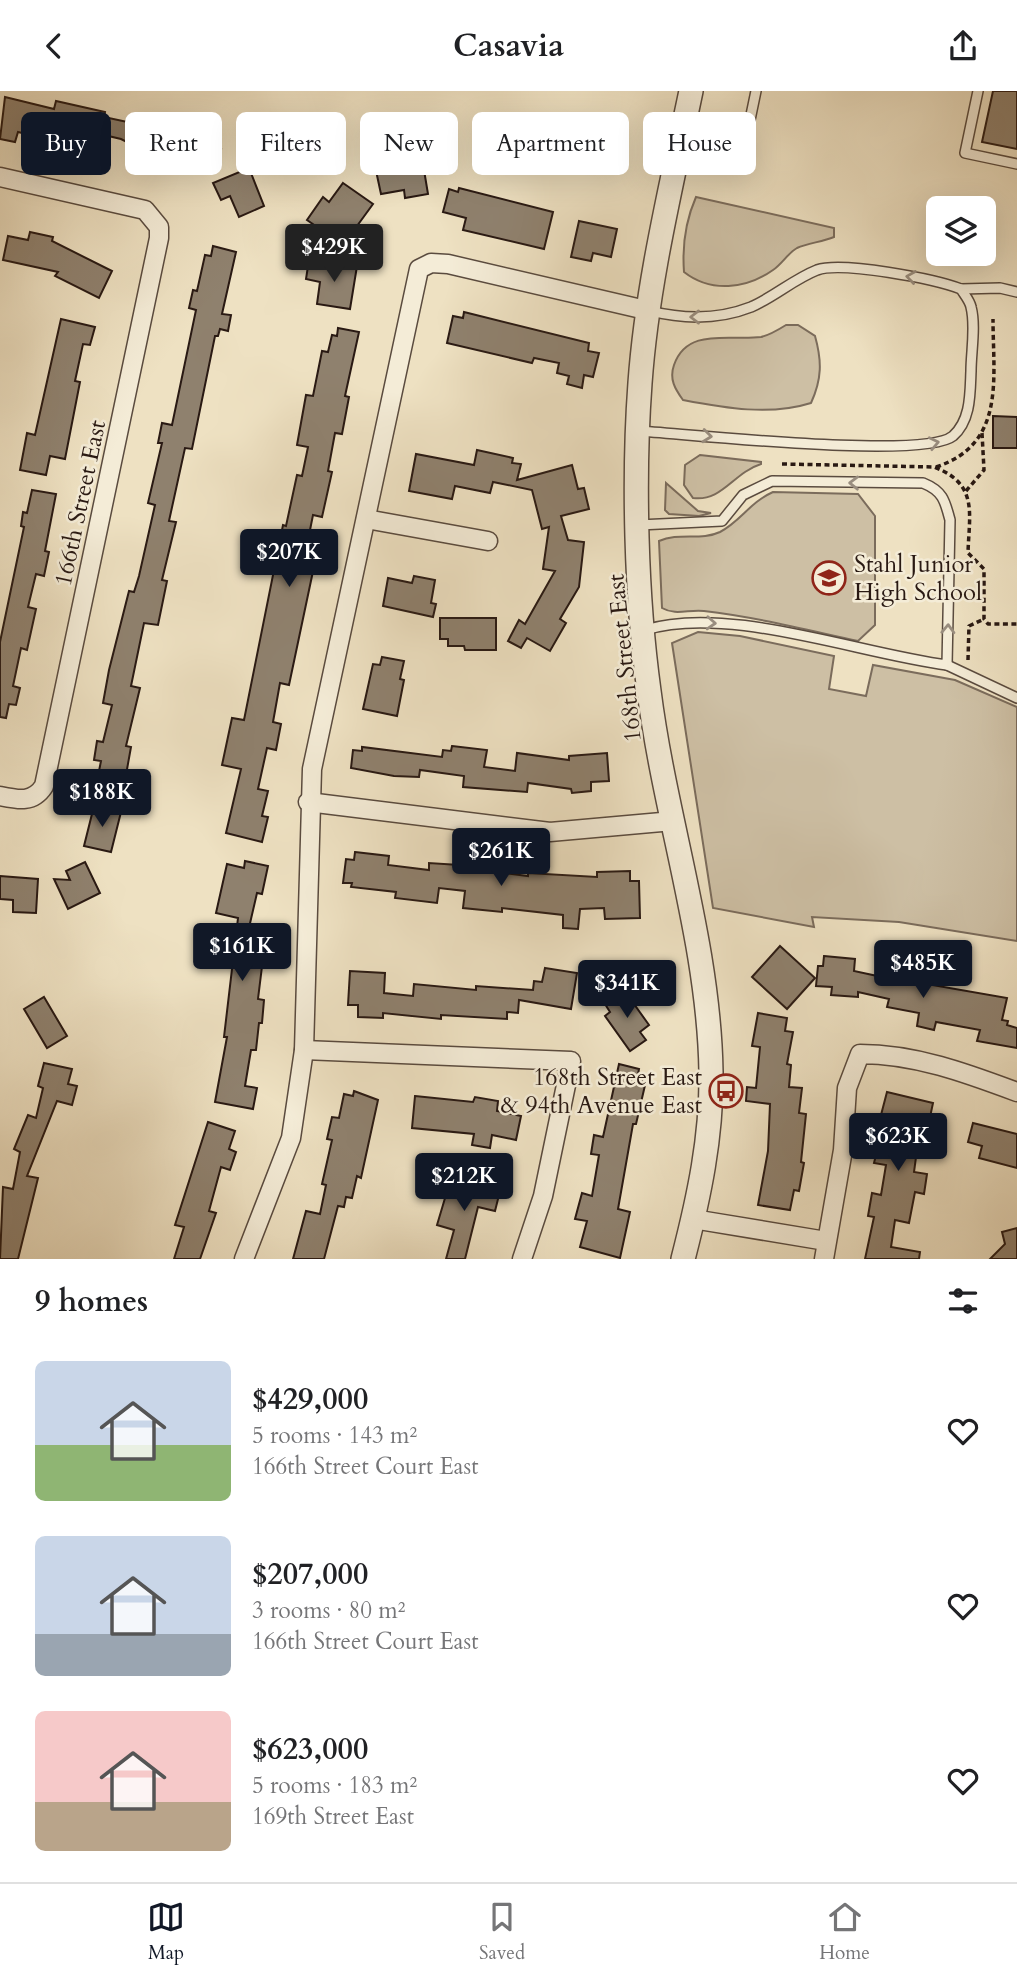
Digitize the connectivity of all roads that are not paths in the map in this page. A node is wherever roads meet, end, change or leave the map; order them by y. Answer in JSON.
{"nodes":[{"id":1,"x":691,"y":91,"type":"edge"},
{"id":2,"x":756,"y":91,"type":"edge"},
{"id":3,"x":978,"y":91,"type":"edge"},
{"id":4,"x":752,"y":112,"type":"edge"},
{"id":5,"x":1017,"y":164,"type":"edge"},
{"id":6,"x":0,"y":177,"type":"edge"},
{"id":7,"x":961,"y":289,"type":"junction"},
{"id":8,"x":1017,"y":292,"type":"edge"},
{"id":9,"x":650,"y":311,"type":"junction"},
{"id":10,"x":639,"y":431,"type":"junction"},
{"id":11,"x":366,"y":519,"type":"junction"},
{"id":12,"x":639,"y":525,"type":"junction"},
{"id":13,"x":488,"y":541,"type":"dead end"},
{"id":14,"x":643,"y":630,"type":"junction"},
{"id":15,"x":947,"y":665,"type":"junction"},
{"id":16,"x":1017,"y":698,"type":"edge"},
{"id":17,"x":0,"y":796,"type":"edge"},
{"id":18,"x":308,"y":802,"type":"junction"},
{"id":19,"x":673,"y":821,"type":"junction"},
{"id":20,"x":304,"y":1050,"type":"junction"},
{"id":21,"x":1017,"y":1092,"type":"edge"},
{"id":22,"x":693,"y":1219,"type":"junction"},
{"id":23,"x":825,"y":1250,"type":"edge"},
{"id":24,"x":244,"y":1259,"type":"edge"},
{"id":25,"x":522,"y":1259,"type":"edge"},
{"id":26,"x":683,"y":1259,"type":"edge"}],
"edges":[{"from":1,"to":9,"type":"street","name":"168th Street East"},
{"from":2,"to":4,"type":"lane"},
{"from":3,"to":5,"type":"lane"},
{"from":6,"to":17,"type":"street","name":"166th Street East"},
{"from":7,"to":8,"type":"lane"},
{"from":7,"to":9,"type":"lane","one_way":true},
{"from":10,"to":7,"type":"lane","one_way":true},
{"from":9,"to":10,"type":"street","name":"168th Street East"},
{"from":9,"to":11,"type":"street"},
{"from":10,"to":12,"type":"street","name":"168th Street East"},
{"from":11,"to":13,"type":"street"},
{"from":11,"to":18,"type":"street"},
{"from":12,"to":14,"type":"street","name":"168th Street East"},
{"from":15,"to":12,"type":"lane","one_way":true},
{"from":14,"to":15,"type":"lane","one_way":true},
{"from":14,"to":19,"type":"street","name":"168th Street East"},
{"from":15,"to":16,"type":"lane"},
{"from":18,"to":19,"type":"street"},
{"from":18,"to":20,"type":"street"},
{"from":19,"to":22,"type":"street","name":"168th Street East"},
{"from":20,"to":24,"type":"street"},
{"from":20,"to":25,"type":"street"},
{"from":21,"to":23,"type":"street"},
{"from":22,"to":23,"type":"street"},
{"from":22,"to":26,"type":"street","name":"168th Street East"}]}
